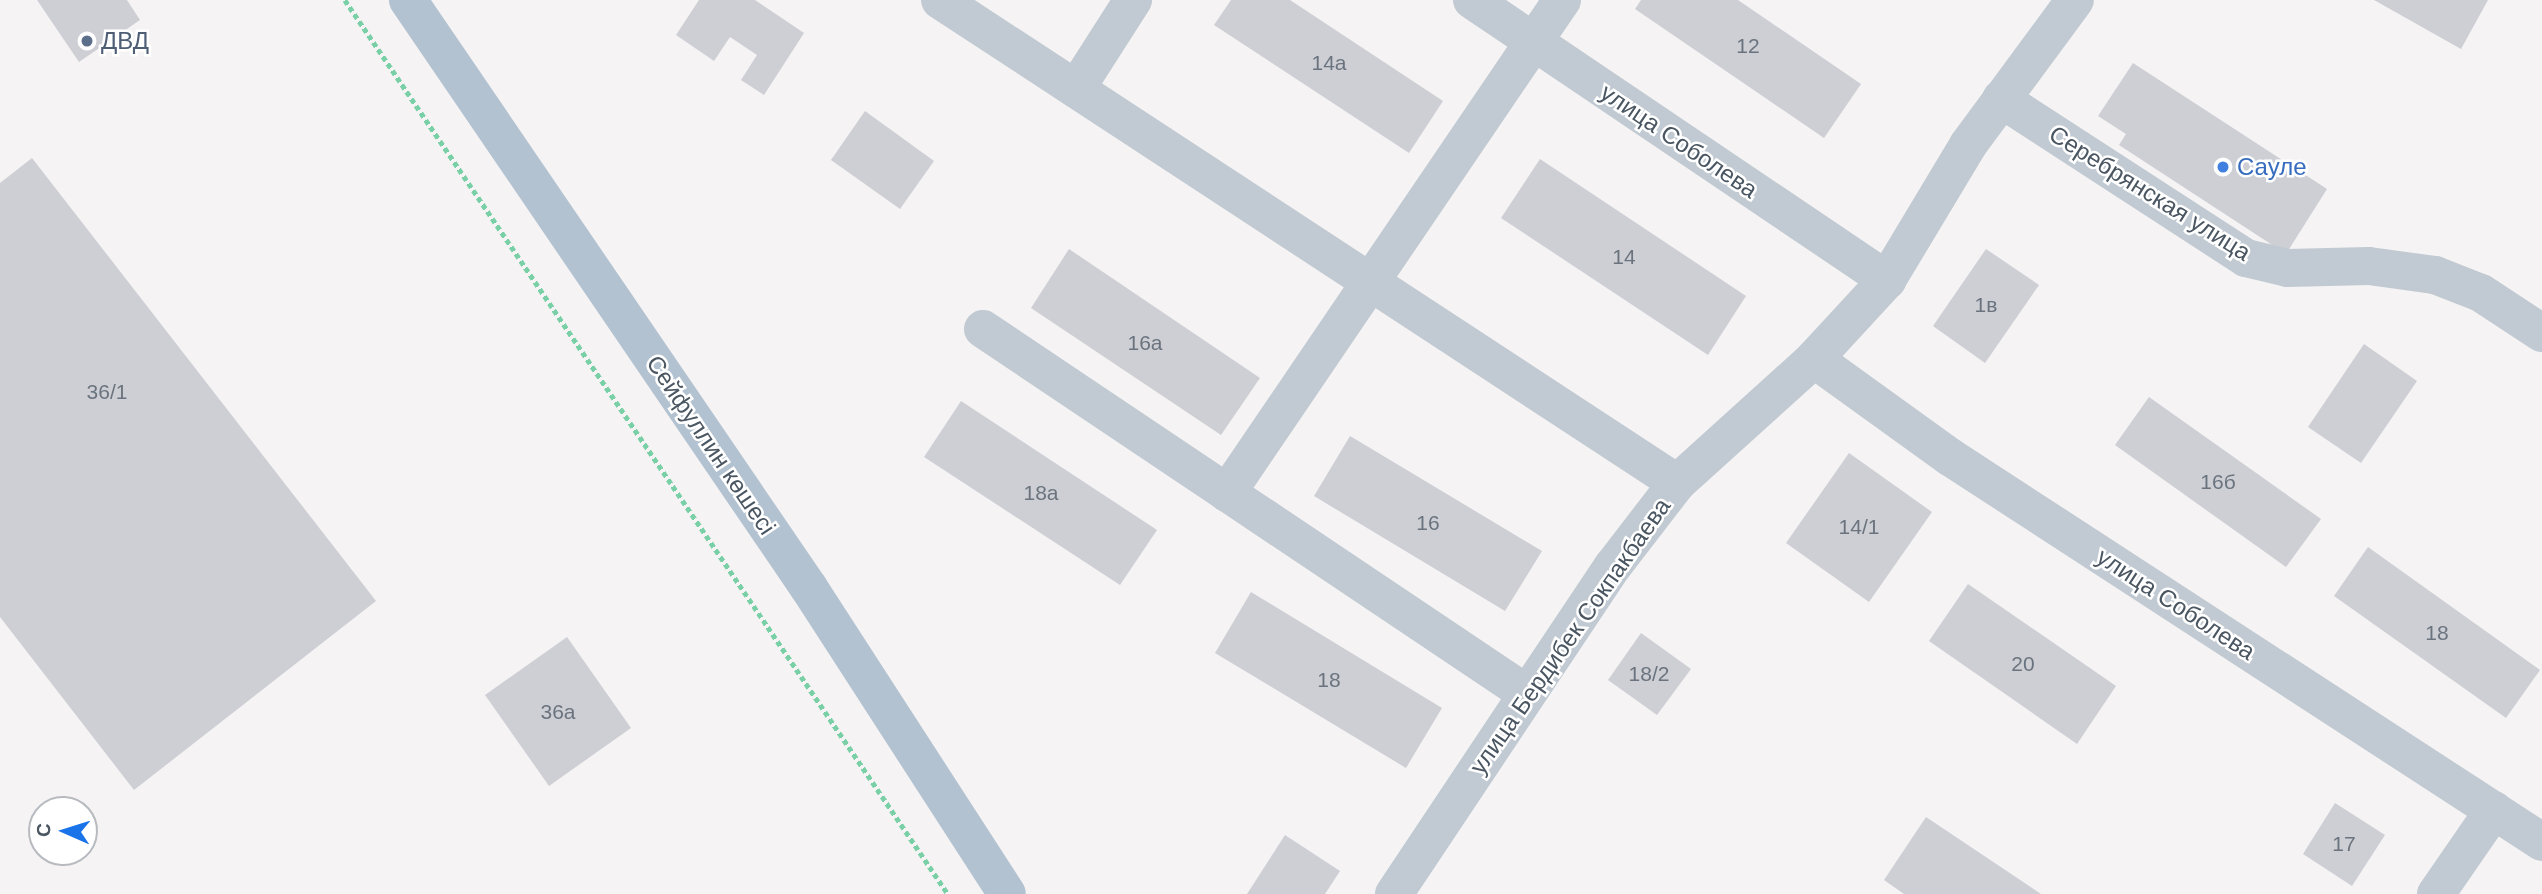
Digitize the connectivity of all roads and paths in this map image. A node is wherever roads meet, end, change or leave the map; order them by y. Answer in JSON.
{"nodes":[{"id":1,"x":345,"y":0,"type":"edge"},
{"id":2,"x":408,"y":0,"type":"edge"},
{"id":3,"x":940,"y":0,"type":"edge"},
{"id":4,"x":1133,"y":0,"type":"edge"},
{"id":5,"x":1472,"y":0,"type":"edge"},
{"id":6,"x":1562,"y":0,"type":"edge"},
{"id":7,"x":2075,"y":0,"type":"edge"},
{"id":8,"x":1533,"y":43,"type":"junction"},
{"id":9,"x":1076,"y":89,"type":"junction"},
{"id":10,"x":2001,"y":99,"type":"junction"},
{"id":11,"x":1887,"y":280,"type":"junction"},
{"id":12,"x":1369,"y":281,"type":"junction"},
{"id":13,"x":983,"y":329,"type":"dead end"},
{"id":14,"x":2542,"y":333,"type":"edge"},
{"id":15,"x":1814,"y":359,"type":"junction"},
{"id":16,"x":1677,"y":483,"type":"junction"},
{"id":17,"x":1227,"y":493,"type":"junction"},
{"id":18,"x":1526,"y":693,"type":"junction"},
{"id":19,"x":2494,"y":810,"type":"junction"},
{"id":20,"x":2542,"y":842,"type":"edge"},
{"id":21,"x":948,"y":894,"type":"edge"},
{"id":22,"x":1007,"y":894,"type":"edge"},
{"id":23,"x":1394,"y":894,"type":"edge"},
{"id":24,"x":2436,"y":894,"type":"edge"}],
"edges":[{"from":1,"to":21,"type":"path"},
{"from":2,"to":22,"type":"main road","name":"Сейфуллин көшесі"},
{"from":3,"to":9,"type":"street"},
{"from":4,"to":9,"type":"street"},
{"from":5,"to":8,"type":"street","name":"улица Соболева"},
{"from":6,"to":8,"type":"street"},
{"from":7,"to":10,"type":"street","name":"улица Бердибек Сокпакбаева"},
{"from":8,"to":11,"type":"street","name":"улица Соболева"},
{"from":8,"to":12,"type":"street"},
{"from":9,"to":12,"type":"street"},
{"from":10,"to":11,"type":"street","name":"улица Бердибек Сокпакбаева"},
{"from":10,"to":14,"type":"street","name":"Серебрянская улица"},
{"from":11,"to":15,"type":"street","name":"улица Бердибек Сокпакбаева"},
{"from":12,"to":16,"type":"street"},
{"from":12,"to":17,"type":"street"},
{"from":13,"to":17,"type":"street"},
{"from":15,"to":16,"type":"street","name":"улица Бердибек Сокпакбаева"},
{"from":15,"to":19,"type":"street","name":"улица Соболева"},
{"from":16,"to":18,"type":"street","name":"улица Бердибек Сокпакбаева"},
{"from":17,"to":18,"type":"street"},
{"from":18,"to":23,"type":"street","name":"улица Бердибек Сокпакбаева"},
{"from":19,"to":20,"type":"street","name":"улица Соболева"},
{"from":19,"to":24,"type":"street"}]}
